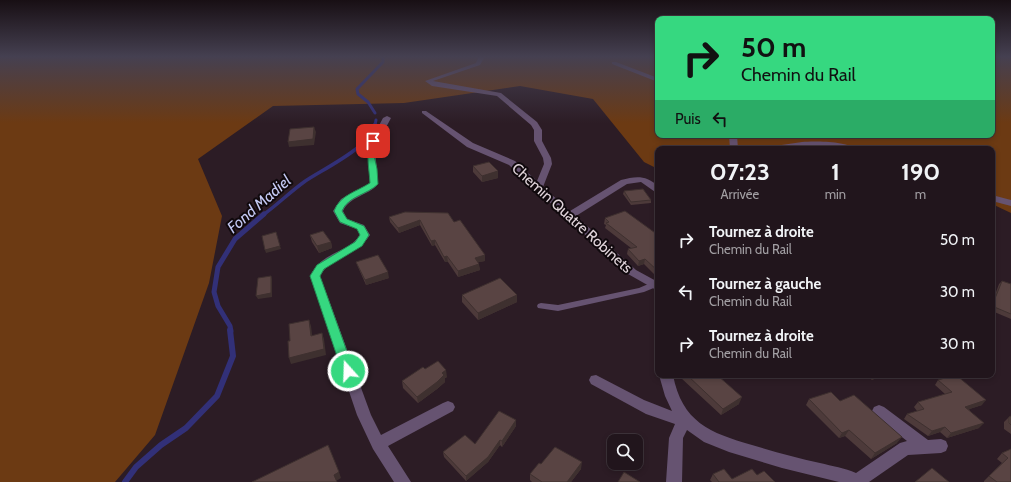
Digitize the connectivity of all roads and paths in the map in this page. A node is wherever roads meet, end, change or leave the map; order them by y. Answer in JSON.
{"nodes":[{"id":1,"x":436,"y":78,"type":"edge"},
{"id":2,"x":424,"y":112,"type":"dead end"},
{"id":3,"x":387,"y":118,"type":"dead end"},
{"id":4,"x":784,"y":146,"type":"edge"},
{"id":5,"x":829,"y":146,"type":"edge"},
{"id":6,"x":539,"y":187,"type":"junction"},
{"id":7,"x":655,"y":188,"type":"edge"},
{"id":8,"x":995,"y":199,"type":"edge"},
{"id":9,"x":1011,"y":203,"type":"edge"},
{"id":10,"x":570,"y":215,"type":"junction"},
{"id":11,"x":655,"y":285,"type":"edge"},
{"id":12,"x":655,"y":286,"type":"edge"},
{"id":13,"x":542,"y":306,"type":"dead end"},
{"id":14,"x":667,"y":378,"type":"edge"},
{"id":15,"x":596,"y":380,"type":"dead end"},
{"id":16,"x":448,"y":407,"type":"dead end"},
{"id":17,"x":879,"y":411,"type":"dead end"},
{"id":18,"x":686,"y":420,"type":"junction"},
{"id":19,"x":378,"y":444,"type":"junction"},
{"id":20,"x":403,"y":482,"type":"edge"},
{"id":21,"x":674,"y":482,"type":"edge"},
{"id":22,"x":858,"y":482,"type":"edge"}],
"edges":[{"from":1,"to":6,"type":"street"},
{"from":2,"to":6,"type":"street","name":"Chemin Quatre Robinets"},
{"from":3,"to":19,"type":"street"},
{"from":4,"to":5,"type":"street"},
{"from":6,"to":10,"type":"street","name":"Chemin Quatre Robinets"},
{"from":7,"to":10,"type":"street"},
{"from":8,"to":9,"type":"street"},
{"from":10,"to":11,"type":"street","name":"Chemin Quatre Robinets"},
{"from":12,"to":13,"type":"lane"},
{"from":14,"to":18,"type":"street"},
{"from":15,"to":18,"type":"street"},
{"from":16,"to":19,"type":"street"},
{"from":17,"to":22,"type":"street"},
{"from":18,"to":21,"type":"street"},
{"from":18,"to":22,"type":"street"},
{"from":19,"to":20,"type":"street"}]}
